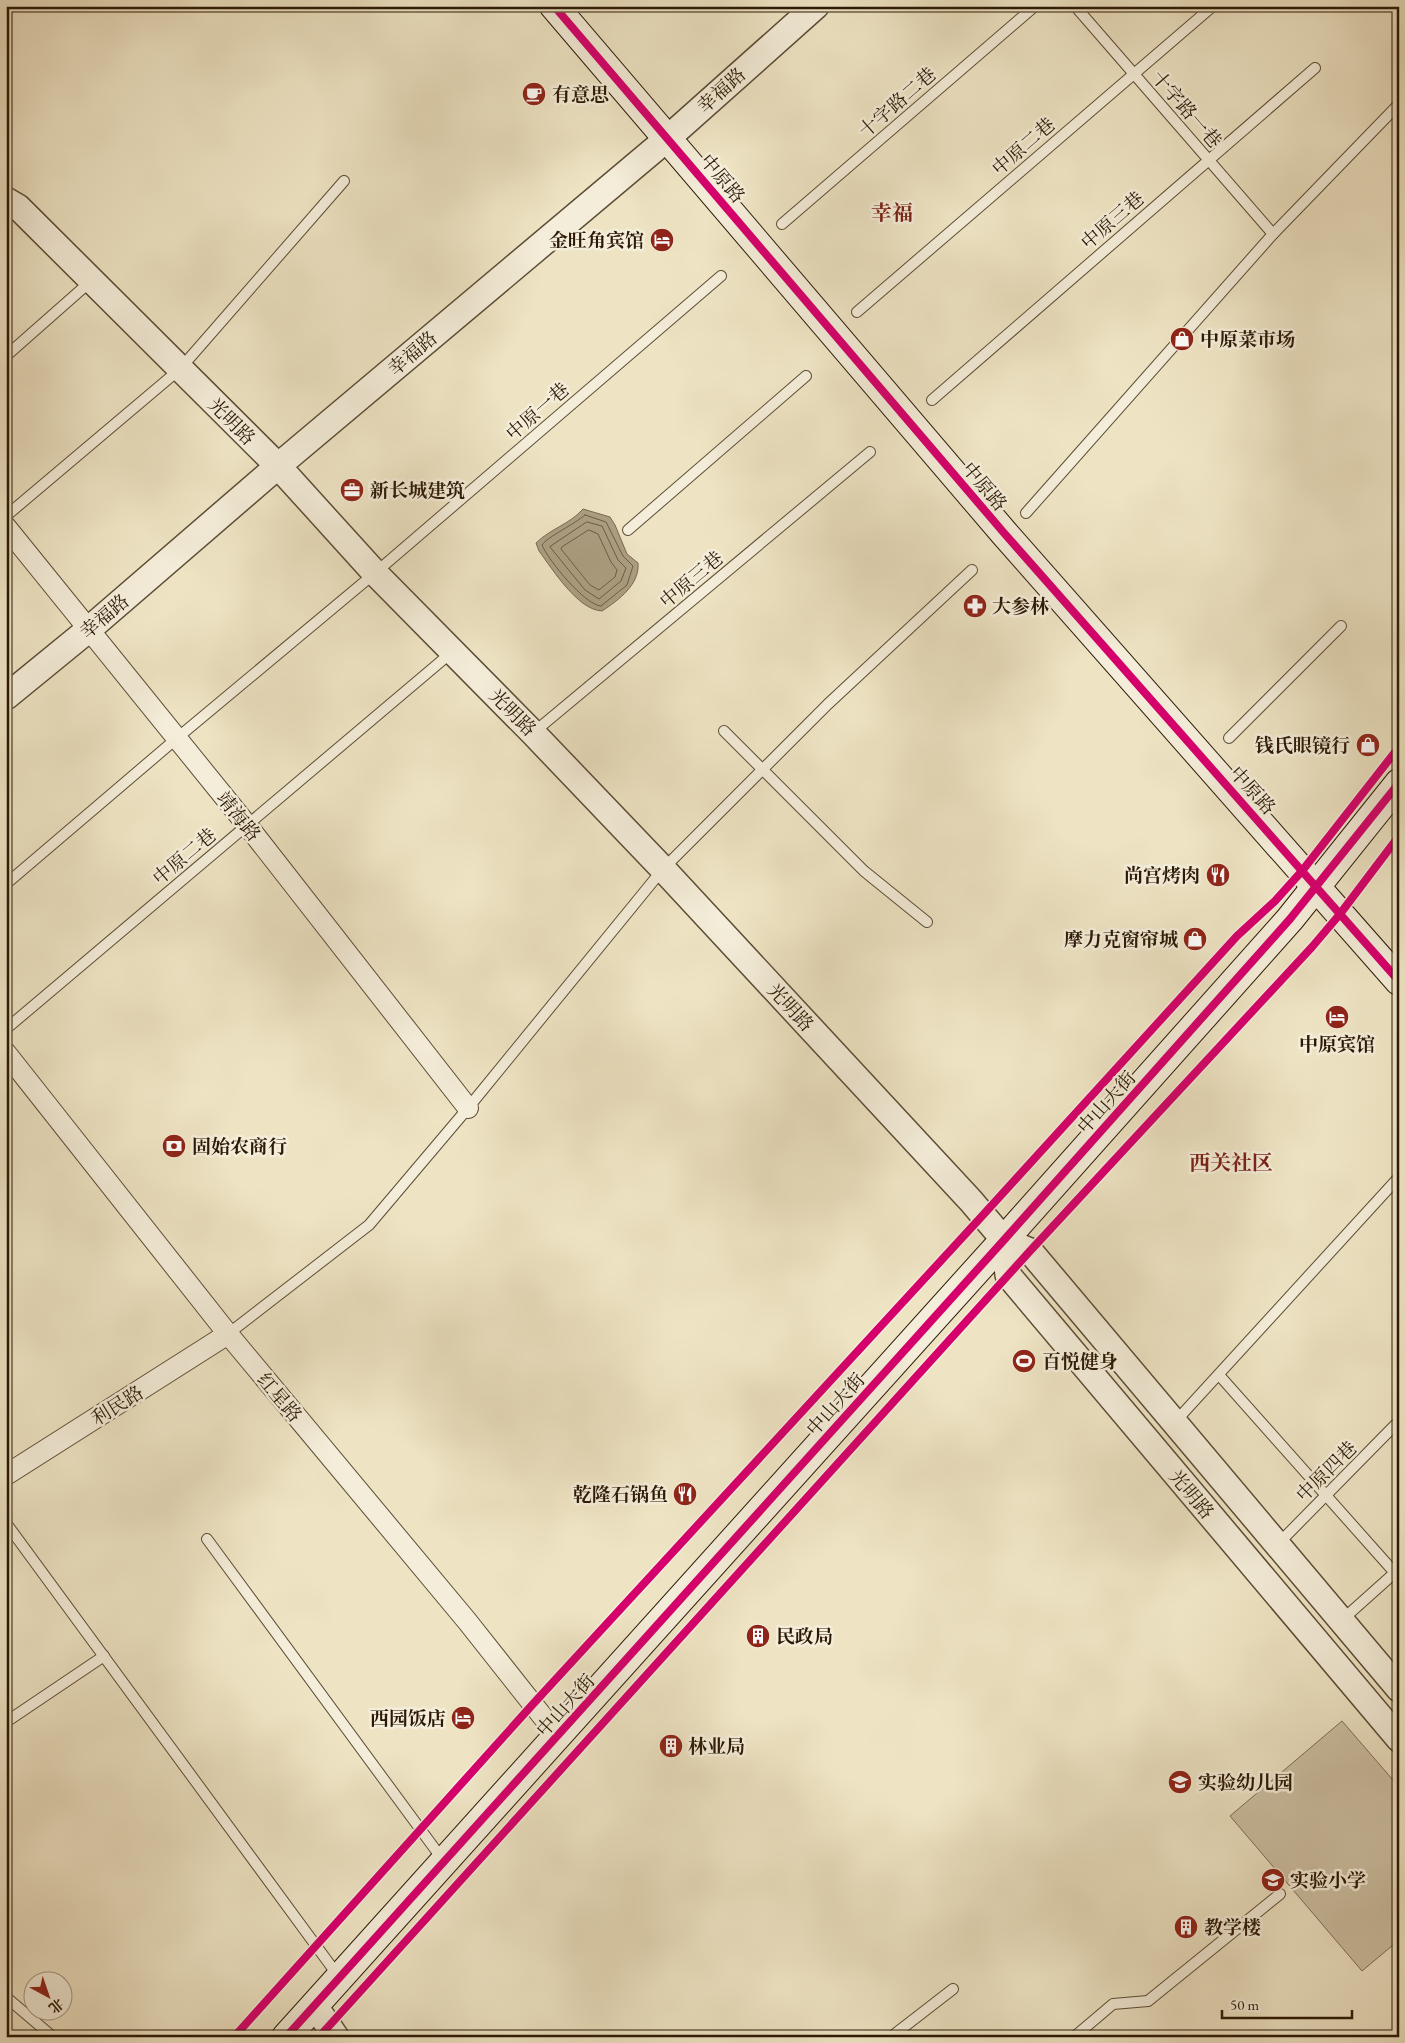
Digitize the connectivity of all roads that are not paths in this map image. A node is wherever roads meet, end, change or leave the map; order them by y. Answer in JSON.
{"nodes":[{"id":1,"x":554,"y":6,"type":"edge"},
{"id":2,"x":816,"y":6,"type":"edge"},
{"id":3,"x":1035,"y":6,"type":"edge"},
{"id":4,"x":1075,"y":6,"type":"edge"},
{"id":5,"x":1212,"y":6,"type":"edge"},
{"id":6,"x":1315,"y":68,"type":"dead end"},
{"id":7,"x":1134,"y":74,"type":"junction"},
{"id":8,"x":1399,"y":104,"type":"edge"},
{"id":9,"x":668,"y":138,"type":"junction"},
{"id":10,"x":1208,"y":160,"type":"junction"},
{"id":11,"x":344,"y":181,"type":"dead end"},
{"id":12,"x":6,"y":200,"type":"edge"},
{"id":13,"x":782,"y":224,"type":"dead end"},
{"id":14,"x":1273,"y":234,"type":"junction"},
{"id":15,"x":721,"y":276,"type":"dead end"},
{"id":16,"x":91,"y":281,"type":"junction"},
{"id":17,"x":857,"y":312,"type":"dead end"},
{"id":18,"x":6,"y":356,"type":"edge"},
{"id":19,"x":180,"y":369,"type":"junction"},
{"id":20,"x":806,"y":376,"type":"dead end"},
{"id":21,"x":932,"y":400,"type":"dead end"},
{"id":22,"x":870,"y":452,"type":"dead end"},
{"id":23,"x":278,"y":466,"type":"junction"},
{"id":24,"x":1026,"y":513,"type":"dead end"},
{"id":25,"x":6,"y":516,"type":"edge"},
{"id":26,"x":6,"y":527,"type":"edge"},
{"id":27,"x":628,"y":530,"type":"dead end"},
{"id":28,"x":972,"y":570,"type":"dead end"},
{"id":29,"x":375,"y":573,"type":"junction"},
{"id":30,"x":1341,"y":626,"type":"dead end"},
{"id":31,"x":88,"y":630,"type":"junction"},
{"id":32,"x":452,"y":652,"type":"junction"},
{"id":33,"x":6,"y":696,"type":"edge"},
{"id":34,"x":724,"y":731,"type":"dead end"},
{"id":35,"x":533,"y":733,"type":"junction"},
{"id":36,"x":1229,"y":738,"type":"dead end"},
{"id":37,"x":176,"y":739,"type":"junction"},
{"id":38,"x":762,"y":770,"type":"junction"},
{"id":39,"x":1399,"y":784,"type":"edge"},
{"id":40,"x":247,"y":825,"type":"junction"},
{"id":41,"x":663,"y":869,"type":"junction"},
{"id":42,"x":6,"y":884,"type":"edge"},
{"id":43,"x":1316,"y":887,"type":"junction"},
{"id":44,"x":927,"y":922,"type":"dead end"},
{"id":45,"x":1399,"y":981,"type":"edge"},
{"id":46,"x":6,"y":1029,"type":"edge"},
{"id":47,"x":6,"y":1054,"type":"edge"},
{"id":48,"x":468,"y":1108,"type":"junction"},
{"id":49,"x":1399,"y":1177,"type":"edge"},
{"id":50,"x":1004,"y":1240,"type":"junction"},
{"id":51,"x":228,"y":1334,"type":"junction"},
{"id":52,"x":1219,"y":1375,"type":"junction"},
{"id":53,"x":1399,"y":1421,"type":"edge"},
{"id":54,"x":1174,"y":1424,"type":"junction"},
{"id":55,"x":6,"y":1475,"type":"edge"},
{"id":56,"x":1326,"y":1495,"type":"junction"},
{"id":57,"x":6,"y":1523,"type":"edge"},
{"id":58,"x":207,"y":1540,"type":"dead end"},
{"id":59,"x":1277,"y":1545,"type":"junction"},
{"id":60,"x":1397,"y":1571,"type":"edge"},
{"id":61,"x":1341,"y":1620,"type":"junction"},
{"id":62,"x":104,"y":1656,"type":"junction"},
{"id":63,"x":1399,"y":1689,"type":"edge"},
{"id":64,"x":6,"y":1722,"type":"edge"},
{"id":65,"x":558,"y":1736,"type":"junction"},
{"id":66,"x":1399,"y":1739,"type":"edge"},
{"id":67,"x":443,"y":1861,"type":"junction"},
{"id":68,"x":1280,"y":1894,"type":"dead end"},
{"id":69,"x":340,"y":1978,"type":"junction"},
{"id":70,"x":953,"y":1989,"type":"dead end"},
{"id":71,"x":6,"y":1996,"type":"edge"},
{"id":72,"x":315,"y":2006,"type":"junction"},
{"id":73,"x":53,"y":2037,"type":"edge"},
{"id":74,"x":286,"y":2037,"type":"edge"},
{"id":75,"x":336,"y":2037,"type":"edge"},
{"id":76,"x":891,"y":2037,"type":"edge"},
{"id":77,"x":1074,"y":2037,"type":"edge"}],
"edges":[{"from":1,"to":9,"type":"main road","name":"中原路"},
{"from":2,"to":9,"type":"street","name":"幸福路"},
{"from":3,"to":13,"type":"lane","name":"十字路二巷"},
{"from":4,"to":7,"type":"lane","name":"十字路一巷"},
{"from":5,"to":7,"type":"lane","name":"中原二巷"},
{"from":6,"to":10,"type":"lane","name":"中原三巷"},
{"from":7,"to":10,"type":"lane","name":"十字路一巷"},
{"from":7,"to":17,"type":"lane","name":"中原二巷"},
{"from":8,"to":14,"type":"lane"},
{"from":9,"to":23,"type":"street","name":"幸福路"},
{"from":9,"to":43,"type":"main road","name":"中原路"},
{"from":10,"to":14,"type":"lane","name":"十字路一巷"},
{"from":10,"to":21,"type":"lane","name":"中原三巷"},
{"from":11,"to":19,"type":"lane"},
{"from":12,"to":16,"type":"street","name":"光明路"},
{"from":14,"to":24,"type":"lane"},
{"from":15,"to":29,"type":"lane","name":"中原一巷"},
{"from":16,"to":18,"type":"lane"},
{"from":16,"to":19,"type":"street","name":"光明路"},
{"from":19,"to":23,"type":"street","name":"光明路"},
{"from":19,"to":25,"type":"lane"},
{"from":20,"to":27,"type":"lane"},
{"from":22,"to":35,"type":"lane","name":"中原三巷"},
{"from":23,"to":29,"type":"street","name":"光明路"},
{"from":23,"to":31,"type":"street","name":"幸福路"},
{"from":26,"to":31,"type":"street","name":"靖海路"},
{"from":28,"to":38,"type":"lane"},
{"from":29,"to":32,"type":"street","name":"光明路"},
{"from":29,"to":37,"type":"lane","name":"中原一巷"},
{"from":30,"to":36,"type":"lane"},
{"from":31,"to":33,"type":"street","name":"幸福路"},
{"from":31,"to":37,"type":"street","name":"靖海路"},
{"from":32,"to":35,"type":"street","name":"光明路"},
{"from":32,"to":40,"type":"lane","name":"中原二巷"},
{"from":34,"to":38,"type":"lane"},
{"from":35,"to":41,"type":"street","name":"光明路"},
{"from":37,"to":40,"type":"street","name":"靖海路"},
{"from":37,"to":42,"type":"lane","name":"中原一巷"},
{"from":38,"to":41,"type":"lane"},
{"from":38,"to":44,"type":"lane"},
{"from":39,"to":43,"type":"main road","name":"中山大街"},
{"from":40,"to":46,"type":"lane","name":"中原二巷"},
{"from":40,"to":48,"type":"street","name":"靖海路"},
{"from":41,"to":48,"type":"lane"},
{"from":41,"to":50,"type":"street","name":"光明路"},
{"from":43,"to":45,"type":"main road","name":"中原路"},
{"from":43,"to":50,"type":"main road","name":"中山大街"},
{"from":47,"to":51,"type":"street","name":"红星路"},
{"from":48,"to":51,"type":"lane"},
{"from":49,"to":52,"type":"lane"},
{"from":50,"to":54,"type":"street","name":"光明路"},
{"from":50,"to":65,"type":"main road","name":"中山大街"},
{"from":50,"to":66,"type":"street","name":"光明路"},
{"from":51,"to":55,"type":"street","name":"利民路"},
{"from":51,"to":65,"type":"street","name":"红星路"},
{"from":52,"to":54,"type":"lane"},
{"from":52,"to":56,"type":"lane"},
{"from":53,"to":56,"type":"lane","name":"中原四巷"},
{"from":54,"to":59,"type":"street","name":"光明路"},
{"from":56,"to":59,"type":"lane","name":"中原四巷"},
{"from":56,"to":60,"type":"lane"},
{"from":57,"to":62,"type":"lane"},
{"from":58,"to":67,"type":"lane"},
{"from":59,"to":61,"type":"street","name":"光明路"},
{"from":60,"to":61,"type":"lane"},
{"from":61,"to":63,"type":"street","name":"光明路"},
{"from":62,"to":64,"type":"lane"},
{"from":62,"to":69,"type":"lane"},
{"from":65,"to":67,"type":"main road","name":"中山大街"},
{"from":67,"to":69,"type":"main road","name":"中山大街"},
{"from":68,"to":77,"type":"lane"},
{"from":69,"to":72,"type":"main road","name":"中山大街"},
{"from":70,"to":76,"type":"lane"},
{"from":71,"to":73,"type":"lane"},
{"from":72,"to":74,"type":"main road","name":"中山大街"},
{"from":72,"to":75,"type":"street"}]}
